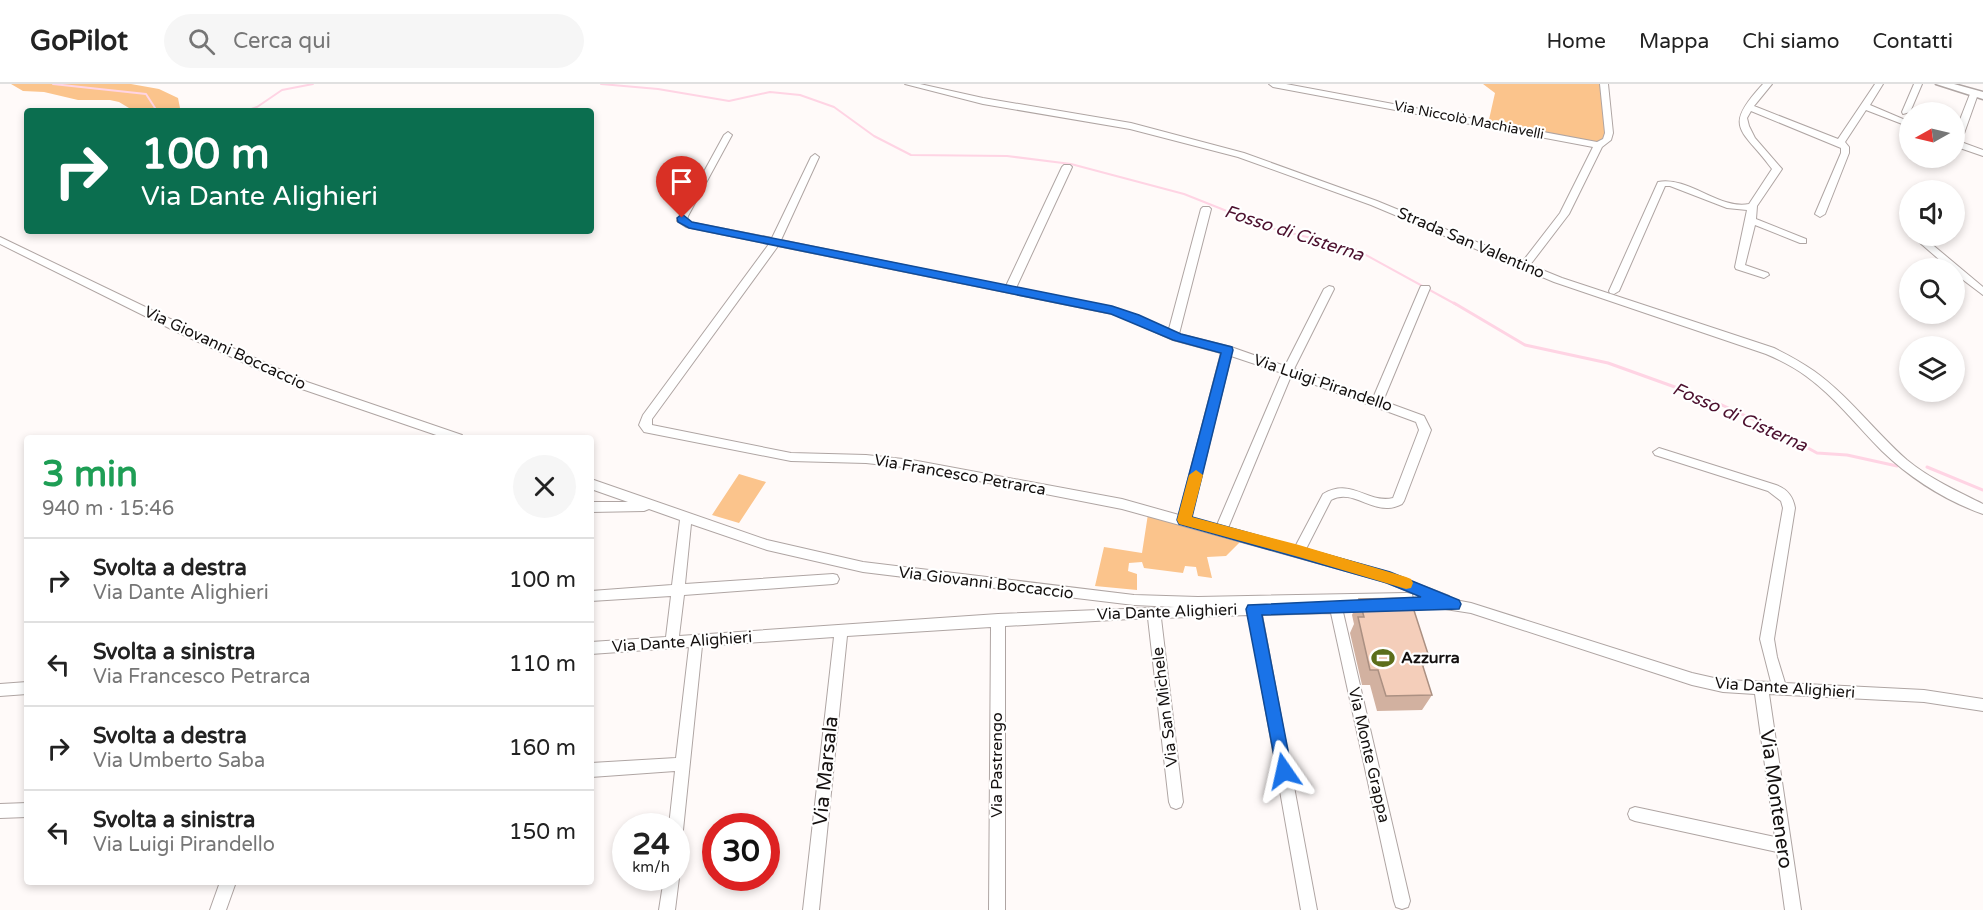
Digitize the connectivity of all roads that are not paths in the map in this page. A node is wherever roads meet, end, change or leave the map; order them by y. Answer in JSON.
{"nodes":[{"id":1,"x":909,"y":84,"type":"edge"},
{"id":2,"x":1273,"y":84,"type":"edge"},
{"id":3,"x":1604,"y":84,"type":"edge"},
{"id":4,"x":1768,"y":84,"type":"edge"},
{"id":5,"x":1879,"y":84,"type":"edge"},
{"id":6,"x":1918,"y":84,"type":"edge"},
{"id":7,"x":1942,"y":84,"type":"edge"},
{"id":8,"x":1288,"y":85,"type":"edge"},
{"id":9,"x":1979,"y":95,"type":"edge"},
{"id":10,"x":1910,"y":102,"type":"edge"},
{"id":11,"x":1865,"y":106,"type":"junction"},
{"id":12,"x":1748,"y":107,"type":"junction"},
{"id":13,"x":1899,"y":120,"type":"edge"},
{"id":14,"x":1965,"y":123,"type":"edge"},
{"id":15,"x":728,"y":135,"type":"dead end"},
{"id":16,"x":1840,"y":143,"type":"junction"},
{"id":17,"x":1598,"y":145,"type":"junction"},
{"id":18,"x":1965,"y":147,"type":"edge"},
{"id":19,"x":1983,"y":153,"type":"edge"},
{"id":20,"x":814,"y":157,"type":"dead end"},
{"id":21,"x":1067,"y":167,"type":"dead end"},
{"id":22,"x":1752,"y":206,"type":"junction"},
{"id":23,"x":1206,"y":209,"type":"dead end"},
{"id":24,"x":1820,"y":214,"type":"dead end"},
{"id":25,"x":1751,"y":220,"type":"junction"},
{"id":26,"x":0,"y":240,"type":"edge"},
{"id":27,"x":776,"y":241,"type":"junction"},
{"id":28,"x":1803,"y":241,"type":"dead end"},
{"id":29,"x":1928,"y":246,"type":"edge"},
{"id":30,"x":1942,"y":258,"type":"edge"},
{"id":31,"x":1526,"y":265,"type":"junction"},
{"id":32,"x":1764,"y":275,"type":"dead end"},
{"id":33,"x":1965,"y":278,"type":"edge"},
{"id":34,"x":1425,"y":288,"type":"dead end"},
{"id":35,"x":1010,"y":289,"type":"junction"},
{"id":36,"x":1329,"y":289,"type":"dead end"},
{"id":37,"x":1614,"y":291,"type":"dead end"},
{"id":38,"x":1983,"y":292,"type":"edge"},
{"id":39,"x":1173,"y":335,"type":"junction"},
{"id":40,"x":1227,"y":350,"type":"junction"},
{"id":41,"x":1288,"y":371,"type":"junction"},
{"id":42,"x":1377,"y":402,"type":"junction"},
{"id":43,"x":449,"y":435,"type":"edge"},
{"id":44,"x":1659,"y":452,"type":"dead end"},
{"id":45,"x":594,"y":485,"type":"edge"},
{"id":46,"x":651,"y":506,"type":"junction"},
{"id":47,"x":594,"y":507,"type":"edge"},
{"id":48,"x":1983,"y":509,"type":"edge"},
{"id":49,"x":686,"y":518,"type":"junction"},
{"id":50,"x":1184,"y":520,"type":"junction"},
{"id":51,"x":1221,"y":531,"type":"junction"},
{"id":52,"x":1299,"y":551,"type":"junction"},
{"id":53,"x":833,"y":579,"type":"dead end"},
{"id":54,"x":678,"y":590,"type":"junction"},
{"id":55,"x":594,"y":596,"type":"edge"},
{"id":56,"x":1429,"y":603,"type":"junction"},
{"id":57,"x":1454,"y":604,"type":"junction"},
{"id":58,"x":1336,"y":608,"type":"junction"},
{"id":59,"x":1254,"y":609,"type":"junction"},
{"id":60,"x":1154,"y":613,"type":"junction"},
{"id":61,"x":998,"y":620,"type":"junction"},
{"id":62,"x":841,"y":632,"type":"junction"},
{"id":63,"x":696,"y":641,"type":"junction"},
{"id":64,"x":672,"y":643,"type":"junction"},
{"id":65,"x":594,"y":648,"type":"edge"},
{"id":66,"x":24,"y":688,"type":"edge"},
{"id":67,"x":1761,"y":689,"type":"junction"},
{"id":68,"x":1780,"y":689,"type":"junction"},
{"id":69,"x":0,"y":690,"type":"edge"},
{"id":70,"x":1983,"y":705,"type":"edge"},
{"id":71,"x":684,"y":764,"type":"junction"},
{"id":72,"x":594,"y":770,"type":"edge"},
{"id":73,"x":1176,"y":802,"type":"dead end"},
{"id":74,"x":24,"y":810,"type":"edge"},
{"id":75,"x":0,"y":811,"type":"edge"},
{"id":76,"x":678,"y":813,"type":"edge"},
{"id":77,"x":1635,"y":814,"type":"dead end"},
{"id":78,"x":1783,"y":846,"type":"junction"},
{"id":79,"x":227,"y":885,"type":"edge"},
{"id":80,"x":669,"y":891,"type":"edge"},
{"id":81,"x":1402,"y":901,"type":"dead end"},
{"id":82,"x":218,"y":910,"type":"edge"},
{"id":83,"x":666,"y":910,"type":"edge"},
{"id":84,"x":811,"y":910,"type":"edge"},
{"id":85,"x":997,"y":910,"type":"edge"},
{"id":86,"x":1309,"y":910,"type":"edge"},
{"id":87,"x":1793,"y":910,"type":"edge"}],
"edges":[{"from":1,"to":31,"type":"street","name":"Strada San Valentino"},
{"from":2,"to":8,"type":"street","name":"Via Niccolò Machiavelli"},
{"from":3,"to":17,"type":"street"},
{"from":4,"to":12,"type":"street"},
{"from":5,"to":11,"type":"street"},
{"from":6,"to":10,"type":"street"},
{"from":7,"to":9,"type":"street"},
{"from":8,"to":17,"type":"street","name":"Via Niccolò Machiavelli"},
{"from":9,"to":14,"type":"street"},
{"from":11,"to":13,"type":"street"},
{"from":11,"to":16,"type":"street"},
{"from":12,"to":16,"type":"street"},
{"from":12,"to":22,"type":"street"},
{"from":15,"to":27,"type":"street","name":"Via Luigi Pirandello"},
{"from":16,"to":24,"type":"street"},
{"from":17,"to":31,"type":"street"},
{"from":18,"to":19,"type":"street"},
{"from":20,"to":27,"type":"street"},
{"from":21,"to":35,"type":"street"},
{"from":22,"to":25,"type":"street"},
{"from":22,"to":37,"type":"street"},
{"from":23,"to":39,"type":"street"},
{"from":25,"to":28,"type":"street"},
{"from":25,"to":32,"type":"street"},
{"from":26,"to":43,"type":"street","name":"Via Giovanni Boccaccio"},
{"from":27,"to":35,"type":"street","name":"Via Luigi Pirandello"},
{"from":27,"to":50,"type":"street","name":"Via Francesco Petrarca"},
{"from":29,"to":30,"type":"street"},
{"from":31,"to":48,"type":"street","name":"Strada San Valentino"},
{"from":33,"to":38,"type":"street"},
{"from":34,"to":42,"type":"street"},
{"from":35,"to":39,"type":"street","name":"Via Luigi Pirandello"},
{"from":36,"to":41,"type":"street"},
{"from":39,"to":40,"type":"street","name":"Via Luigi Pirandello"},
{"from":40,"to":41,"type":"street","name":"Via Luigi Pirandello"},
{"from":40,"to":50,"type":"street"},
{"from":41,"to":42,"type":"street","name":"Via Luigi Pirandello"},
{"from":41,"to":51,"type":"street"},
{"from":42,"to":52,"type":"street","name":"Via Luigi Pirandello"},
{"from":44,"to":68,"type":"street"},
{"from":45,"to":46,"type":"street","name":"Via Giovanni Boccaccio"},
{"from":46,"to":47,"type":"street"},
{"from":46,"to":49,"type":"street","name":"Via Giovanni Boccaccio"},
{"from":49,"to":54,"type":"street"},
{"from":49,"to":56,"type":"street","name":"Via Giovanni Boccaccio"},
{"from":50,"to":51,"type":"street","name":"Via Francesco Petrarca"},
{"from":51,"to":52,"type":"street","name":"Via Francesco Petrarca"},
{"from":52,"to":57,"type":"street","name":"Via Francesco Petrarca"},
{"from":53,"to":54,"type":"street"},
{"from":54,"to":55,"type":"street"},
{"from":54,"to":64,"type":"street"},
{"from":56,"to":57,"type":"street","name":"Via Dante Alighieri"},
{"from":56,"to":58,"type":"street","name":"Via Dante Alighieri"},
{"from":57,"to":67,"type":"street","name":"Via Dante Alighieri"},
{"from":58,"to":59,"type":"street","name":"Via Dante Alighieri"},
{"from":58,"to":81,"type":"street","name":"Via Monte Grappa"},
{"from":59,"to":60,"type":"street","name":"Via Dante Alighieri"},
{"from":59,"to":86,"type":"street"},
{"from":60,"to":61,"type":"street","name":"Via Dante Alighieri"},
{"from":60,"to":73,"type":"street","name":"Via San Michele"},
{"from":61,"to":62,"type":"street","name":"Via Dante Alighieri"},
{"from":61,"to":85,"type":"street","name":"Via Pastrengo"},
{"from":62,"to":63,"type":"street","name":"Via Dante Alighieri"},
{"from":62,"to":84,"type":"street","name":"Via Marsala"},
{"from":63,"to":64,"type":"street","name":"Via Dante Alighieri"},
{"from":63,"to":71,"type":"street"},
{"from":64,"to":65,"type":"street","name":"Via Dante Alighieri"},
{"from":66,"to":69,"type":"street"},
{"from":67,"to":68,"type":"street","name":"Via Dante Alighieri"},
{"from":67,"to":78,"type":"street","name":"Via Montenero"},
{"from":68,"to":70,"type":"street","name":"Via Dante Alighieri"},
{"from":71,"to":72,"type":"street"},
{"from":71,"to":76,"type":"street"},
{"from":74,"to":75,"type":"street"},
{"from":77,"to":78,"type":"street"},
{"from":78,"to":87,"type":"street","name":"Via Montenero"},
{"from":79,"to":82,"type":"street"},
{"from":80,"to":83,"type":"street"}]}
